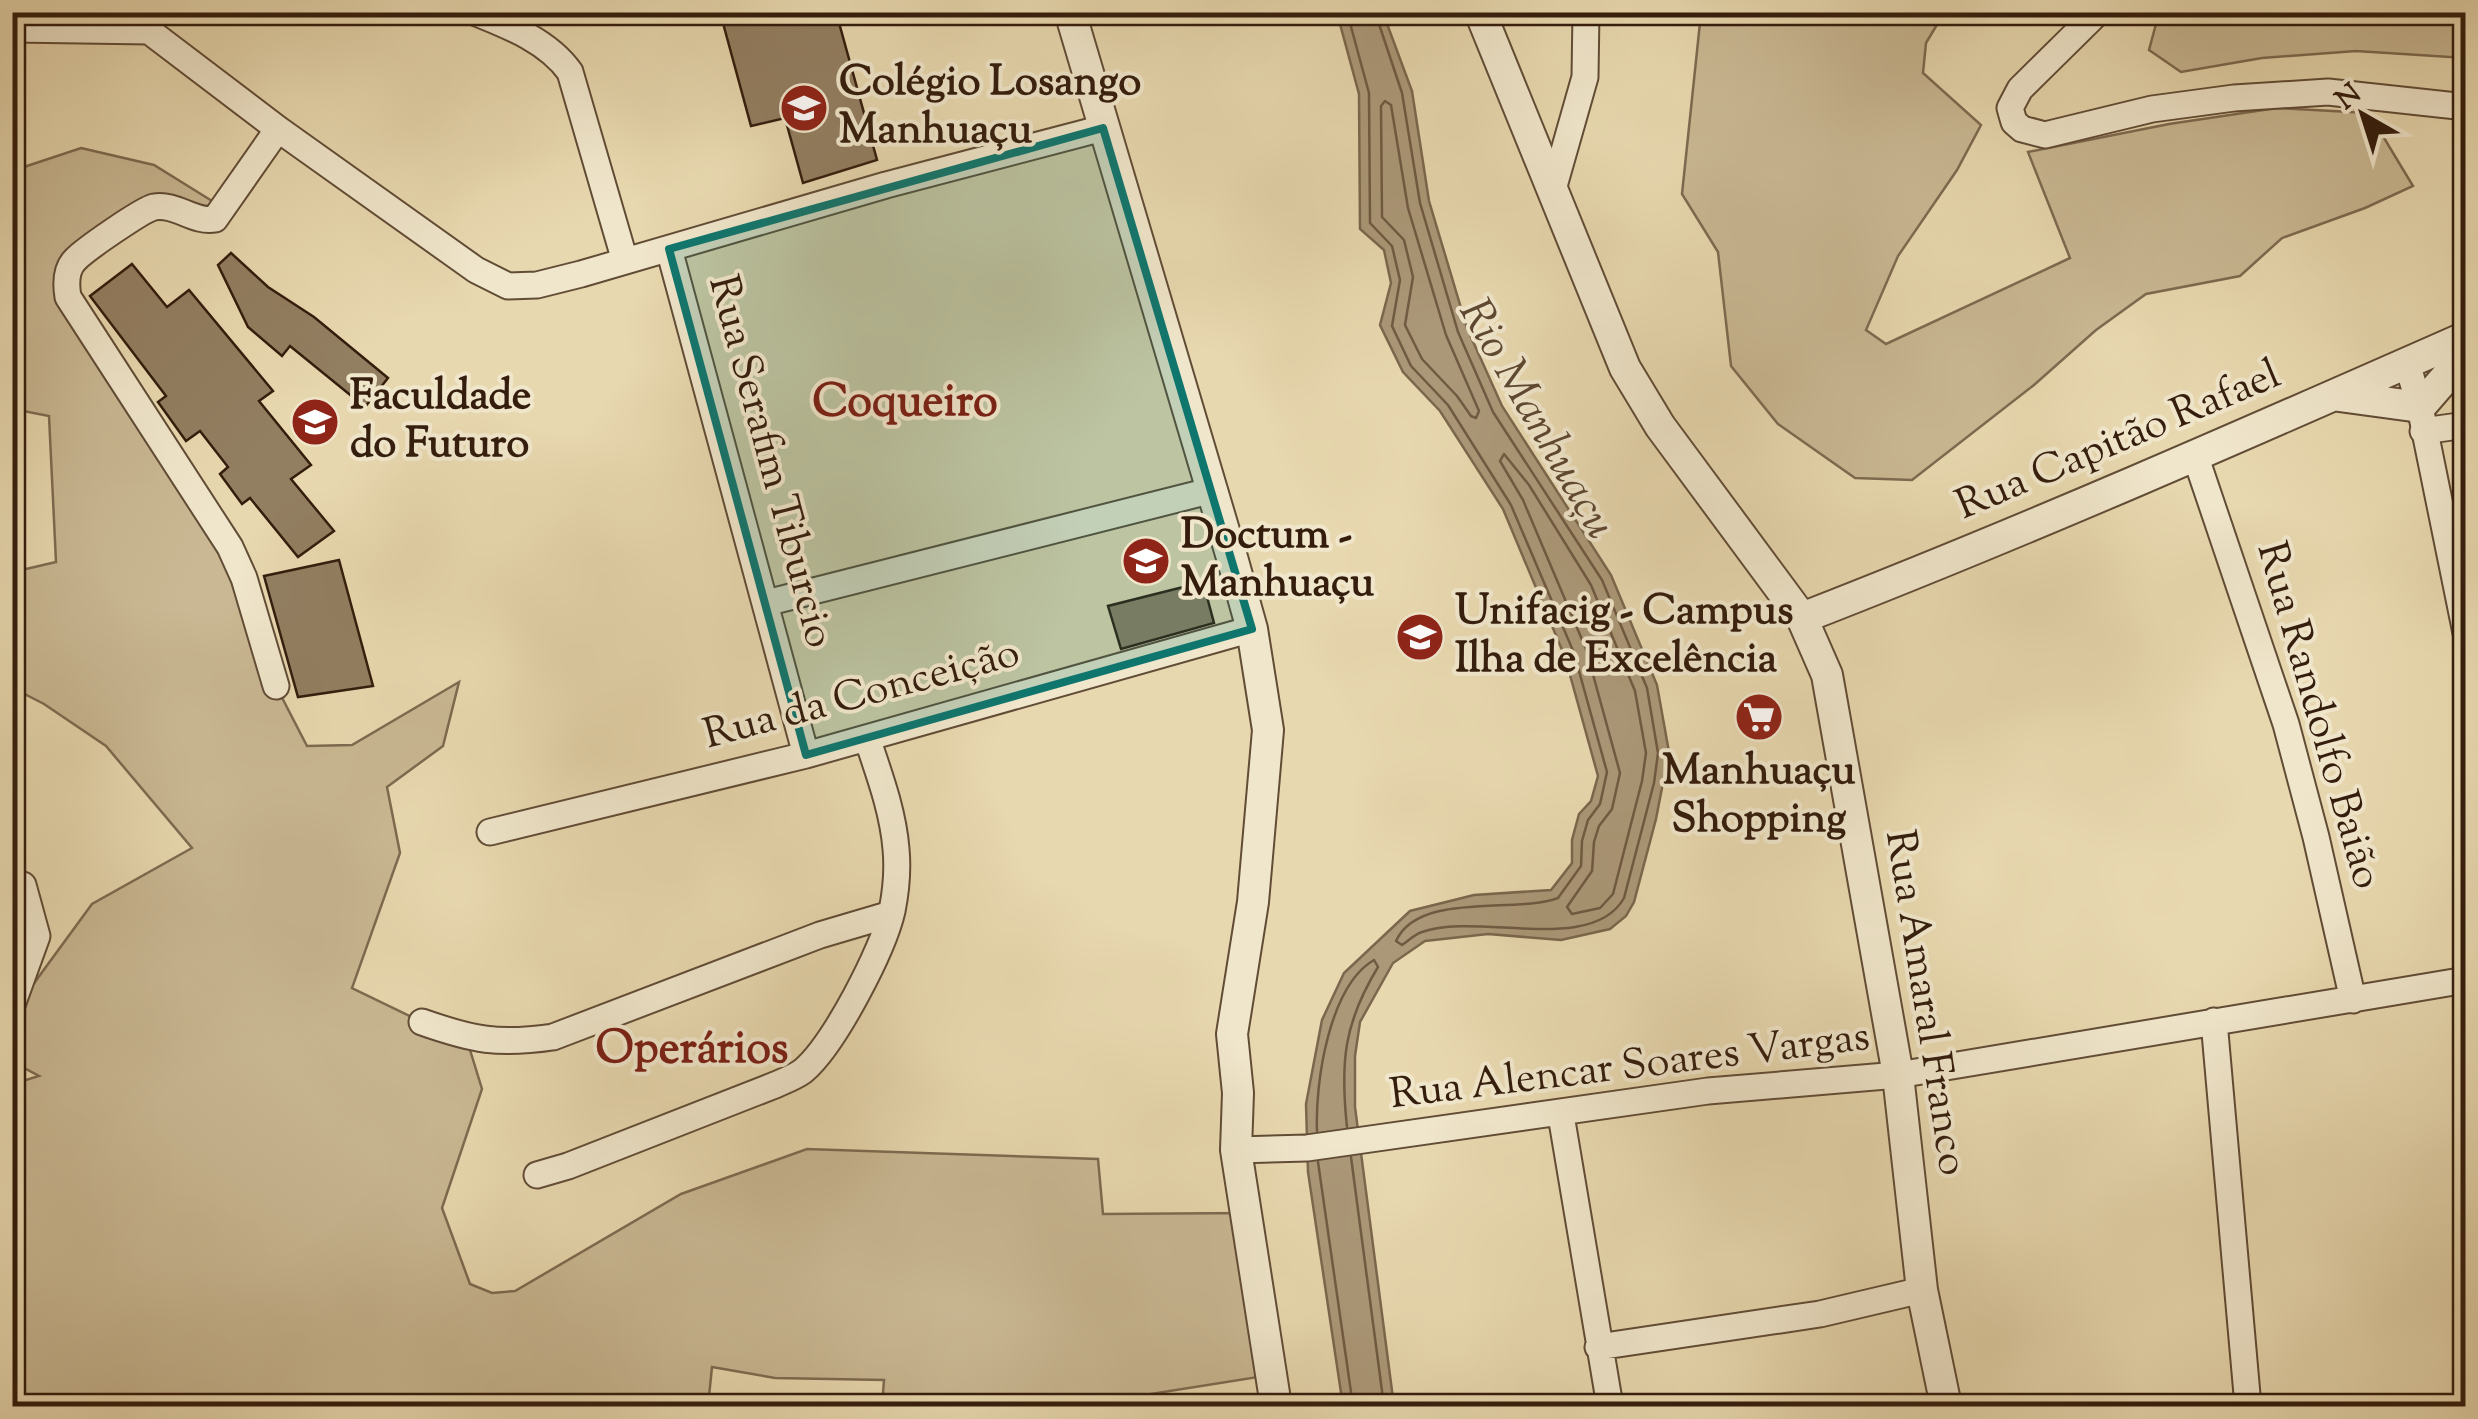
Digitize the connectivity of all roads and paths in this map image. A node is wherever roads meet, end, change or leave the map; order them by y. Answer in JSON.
{"nodes":[{"id":1,"x":124,"y":12,"type":"edge"},
{"id":2,"x":474,"y":12,"type":"edge"},
{"id":3,"x":1070,"y":12,"type":"edge"},
{"id":4,"x":1480,"y":12,"type":"edge"},
{"id":5,"x":1586,"y":12,"type":"edge"},
{"id":6,"x":2098,"y":12,"type":"edge"},
{"id":7,"x":12,"y":30,"type":"edge"},
{"id":8,"x":150,"y":31,"type":"junction"},
{"id":9,"x":2466,"y":107,"type":"edge"},
{"id":10,"x":1103,"y":128,"type":"junction"},
{"id":11,"x":278,"y":129,"type":"junction"},
{"id":12,"x":1552,"y":193,"type":"junction"},
{"id":13,"x":668,"y":248,"type":"junction"},
{"id":14,"x":625,"y":261,"type":"junction"},
{"id":15,"x":2466,"y":337,"type":"edge"},
{"id":16,"x":2466,"y":354,"type":"edge"},
{"id":17,"x":2407,"y":363,"type":"junction"},
{"id":18,"x":2334,"y":396,"type":"junction"},
{"id":19,"x":2421,"y":419,"type":"junction"},
{"id":20,"x":2466,"y":425,"type":"edge"},
{"id":21,"x":2196,"y":458,"type":"junction"},
{"id":22,"x":1213,"y":490,"type":"junction"},
{"id":23,"x":766,"y":603,"type":"junction"},
{"id":24,"x":1802,"y":618,"type":"junction"},
{"id":25,"x":1252,"y":630,"type":"junction"},
{"id":26,"x":2466,"y":633,"type":"edge"},
{"id":27,"x":276,"y":686,"type":"dead end"},
{"id":28,"x":867,"y":738,"type":"junction"},
{"id":29,"x":806,"y":755,"type":"junction"},
{"id":30,"x":490,"y":832,"type":"dead end"},
{"id":31,"x":23,"y":885,"type":"dead end"},
{"id":32,"x":891,"y":914,"type":"junction"},
{"id":33,"x":2466,"y":980,"type":"edge"},
{"id":34,"x":2353,"y":1000,"type":"junction"},
{"id":35,"x":12,"y":1005,"type":"edge"},
{"id":36,"x":2214,"y":1021,"type":"junction"},
{"id":37,"x":422,"y":1022,"type":"dead end"},
{"id":38,"x":1898,"y":1075,"type":"junction"},
{"id":39,"x":1561,"y":1115,"type":"junction"},
{"id":40,"x":1236,"y":1150,"type":"junction"},
{"id":41,"x":538,"y":1174,"type":"dead end"},
{"id":42,"x":1922,"y":1290,"type":"junction"},
{"id":43,"x":1598,"y":1348,"type":"junction"},
{"id":44,"x":1276,"y":1406,"type":"edge"},
{"id":45,"x":1610,"y":1406,"type":"edge"},
{"id":46,"x":1946,"y":1406,"type":"edge"},
{"id":47,"x":2248,"y":1406,"type":"edge"}],
"edges":[{"from":1,"to":8,"type":"street"},
{"from":2,"to":14,"type":"street"},
{"from":3,"to":10,"type":"street"},
{"from":4,"to":12,"type":"street","name":"Rua Amaral Franco"},
{"from":5,"to":12,"type":"street"},
{"from":6,"to":9,"type":"street"},
{"from":7,"to":8,"type":"street"},
{"from":8,"to":11,"type":"street"},
{"from":10,"to":13,"type":"street"},
{"from":10,"to":22,"type":"street"},
{"from":11,"to":14,"type":"street"},
{"from":11,"to":27,"type":"street"},
{"from":12,"to":24,"type":"street","name":"Rua Amaral Franco"},
{"from":13,"to":14,"type":"street"},
{"from":13,"to":23,"type":"street","name":"Rua Serafim Tiburcio"},
{"from":15,"to":17,"type":"street","name":"Rua Capitão Rafael"},
{"from":16,"to":19,"type":"street"},
{"from":17,"to":18,"type":"street","name":"Rua Capitão Rafael"},
{"from":17,"to":19,"type":"street"},
{"from":18,"to":19,"type":"street"},
{"from":18,"to":21,"type":"street","name":"Rua Capitão Rafael"},
{"from":19,"to":20,"type":"street"},
{"from":19,"to":26,"type":"street"},
{"from":21,"to":24,"type":"street","name":"Rua Capitão Rafael"},
{"from":21,"to":34,"type":"street","name":"Rua Randolfo Baião"},
{"from":22,"to":23,"type":"street"},
{"from":22,"to":25,"type":"street"},
{"from":23,"to":29,"type":"street","name":"Rua Serafim Tiburcio"},
{"from":24,"to":38,"type":"street","name":"Rua Amaral Franco"},
{"from":25,"to":28,"type":"street","name":"Rua da Conceição"},
{"from":25,"to":40,"type":"street"},
{"from":28,"to":29,"type":"street","name":"Rua da Conceição"},
{"from":28,"to":32,"type":"street"},
{"from":29,"to":30,"type":"street","name":"Rua da Conceição"},
{"from":31,"to":35,"type":"street"},
{"from":32,"to":37,"type":"street"},
{"from":32,"to":41,"type":"street"},
{"from":33,"to":34,"type":"street","name":"Rua Alencar Soares Vargas"},
{"from":34,"to":36,"type":"street","name":"Rua Alencar Soares Vargas"},
{"from":36,"to":38,"type":"street","name":"Rua Alencar Soares Vargas"},
{"from":36,"to":47,"type":"street"},
{"from":38,"to":39,"type":"street","name":"Rua Alencar Soares Vargas"},
{"from":38,"to":42,"type":"street","name":"Rua Amaral Franco"},
{"from":39,"to":40,"type":"street","name":"Rua Alencar Soares Vargas"},
{"from":39,"to":43,"type":"street"},
{"from":40,"to":44,"type":"street"},
{"from":42,"to":43,"type":"street"},
{"from":42,"to":46,"type":"street","name":"Rua Amaral Franco"},
{"from":43,"to":45,"type":"street"}]}
